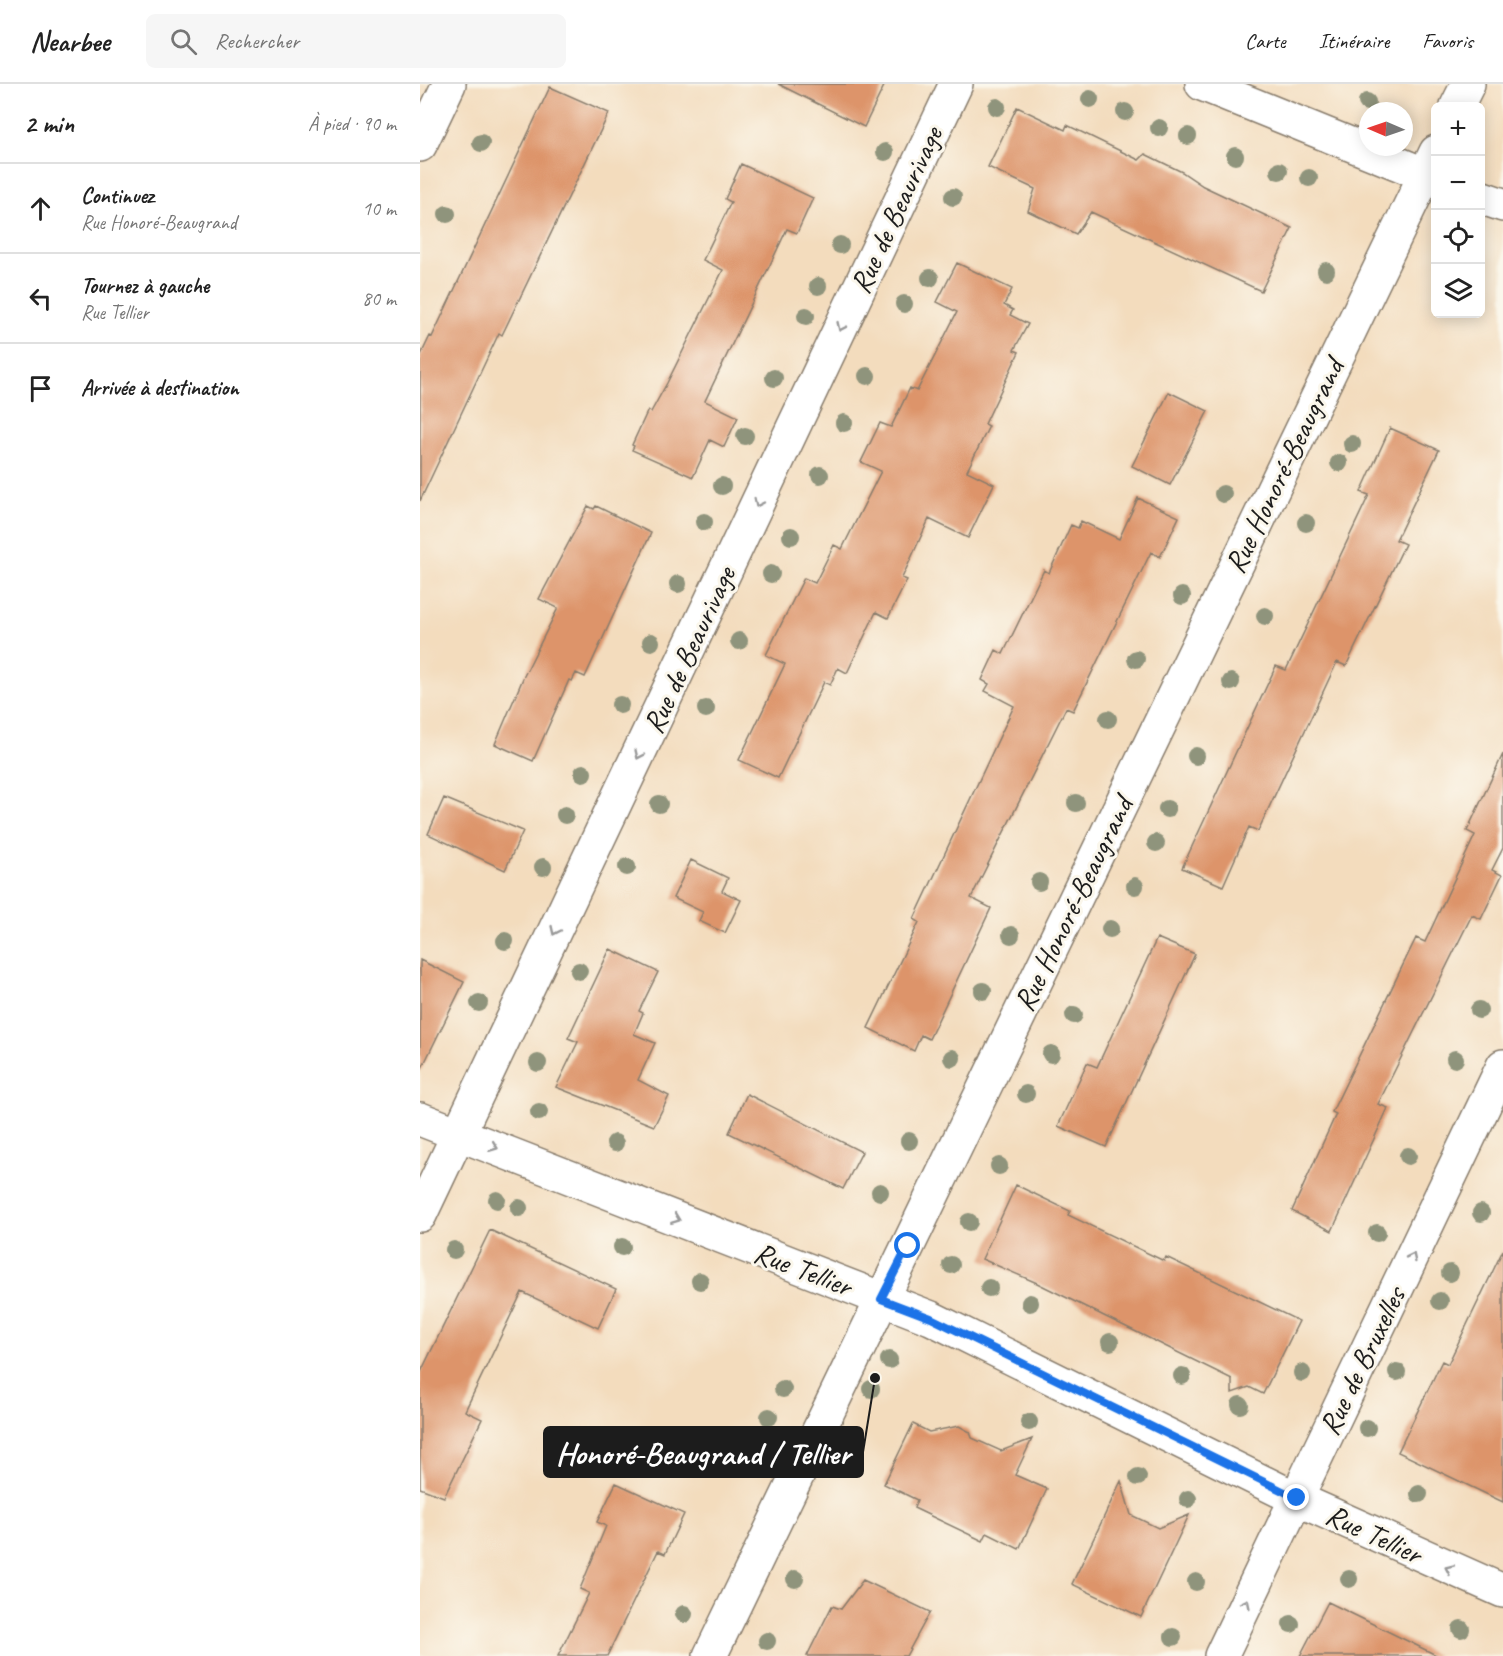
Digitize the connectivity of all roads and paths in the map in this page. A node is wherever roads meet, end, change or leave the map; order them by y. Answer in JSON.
{"nodes":[{"id":1,"x":449,"y":84,"type":"edge"},
{"id":2,"x":956,"y":84,"type":"edge"},
{"id":3,"x":1202,"y":84,"type":"edge"},
{"id":4,"x":1468,"y":84,"type":"edge"},
{"id":5,"x":1459,"y":102,"type":"edge"},
{"id":6,"x":420,"y":145,"type":"edge"},
{"id":7,"x":1431,"y":168,"type":"edge"},
{"id":8,"x":1431,"y":170,"type":"edge"},
{"id":9,"x":1485,"y":198,"type":"edge"},
{"id":10,"x":1503,"y":205,"type":"edge"},
{"id":11,"x":1503,"y":1066,"type":"edge"},
{"id":12,"x":420,"y":1119,"type":"edge"},
{"id":13,"x":459,"y":1134,"type":"junction"},
{"id":14,"x":420,"y":1215,"type":"edge"},
{"id":15,"x":881,"y":1299,"type":"junction"},
{"id":16,"x":1297,"y":1498,"type":"junction"},
{"id":17,"x":1503,"y":1591,"type":"edge"},
{"id":18,"x":710,"y":1656,"type":"edge"},
{"id":19,"x":1221,"y":1656,"type":"edge"}],
"edges":[{"from":1,"to":6,"type":"street"},
{"from":2,"to":13,"type":"street","name":"Rue de Beaurivage","one_way":true},
{"from":3,"to":7,"type":"street"},
{"from":4,"to":5,"type":"street"},
{"from":8,"to":15,"type":"street","name":"Rue Honoré-Beaugrand"},
{"from":9,"to":10,"type":"street"},
{"from":16,"to":11,"type":"street","name":"Rue de Bruxelles","one_way":true},
{"from":12,"to":13,"type":"street","name":"Rue Tellier"},
{"from":13,"to":14,"type":"street","name":"Rue de Beaurivage"},
{"from":13,"to":15,"type":"street","name":"Rue Tellier","one_way":true},
{"from":15,"to":16,"type":"street","name":"Rue Tellier"},
{"from":15,"to":18,"type":"street","name":"Rue Honoré-Beaugrand"},
{"from":17,"to":16,"type":"street","name":"Rue Tellier","one_way":true},
{"from":19,"to":16,"type":"street","name":"Rue de Bruxelles","one_way":true}]}
